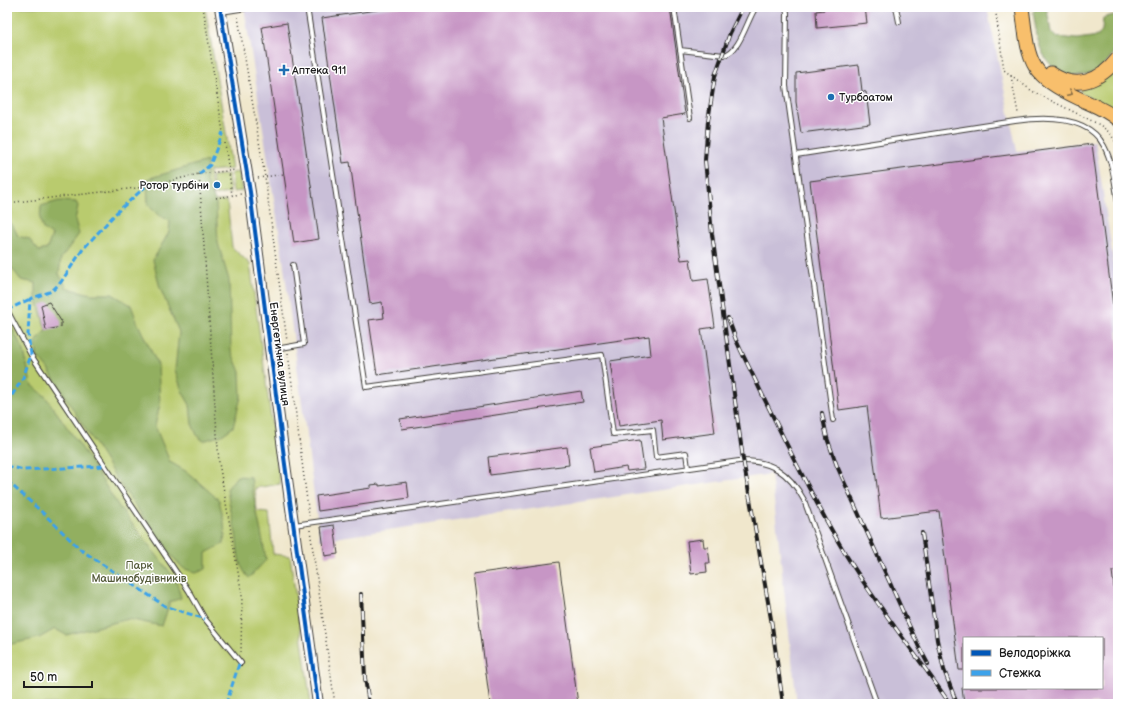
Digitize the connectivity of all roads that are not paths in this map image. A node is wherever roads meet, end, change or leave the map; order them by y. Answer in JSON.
{"nodes":[{"id":1,"x":253,"y":7,"type":"edge"},
{"id":2,"x":307,"y":7,"type":"edge"},
{"id":3,"x":674,"y":7,"type":"edge"},
{"id":4,"x":756,"y":7,"type":"edge"},
{"id":5,"x":786,"y":7,"type":"edge"},
{"id":6,"x":896,"y":7,"type":"edge"},
{"id":7,"x":1022,"y":7,"type":"edge"},
{"id":8,"x":220,"y":10,"type":"edge"},
{"id":9,"x":899,"y":22,"type":"dead end"},
{"id":10,"x":1027,"y":46,"type":"junction"},
{"id":11,"x":680,"y":50,"type":"junction"},
{"id":12,"x":1118,"y":58,"type":"edge"},
{"id":13,"x":690,"y":118,"type":"dead end"},
{"id":14,"x":1118,"y":120,"type":"edge"},
{"id":15,"x":796,"y":155,"type":"junction"},
{"id":16,"x":1118,"y":203,"type":"edge"},
{"id":17,"x":294,"y":265,"type":"dead end"},
{"id":18,"x":7,"y":310,"type":"edge"},
{"id":19,"x":270,"y":350,"type":"junction"},
{"id":20,"x":833,"y":420,"type":"dead end"},
{"id":21,"x":688,"y":468,"type":"junction"},
{"id":22,"x":293,"y":525,"type":"junction"},
{"id":23,"x":241,"y":663,"type":"road end"},
{"id":24,"x":318,"y":704,"type":"edge"},
{"id":25,"x":877,"y":704,"type":"edge"}],
"edges":[{"from":1,"to":8,"type":"lane"},
{"from":2,"to":21,"type":"lane"},
{"from":3,"to":11,"type":"lane"},
{"from":4,"to":11,"type":"lane"},
{"from":5,"to":15,"type":"lane"},
{"from":6,"to":9,"type":"lane"},
{"from":7,"to":10,"type":"main road"},
{"from":8,"to":19,"type":"street","name":"Енергетична вулиця"},
{"from":10,"to":12,"type":"main road"},
{"from":10,"to":14,"type":"main road","one_way":true},
{"from":11,"to":13,"type":"lane"},
{"from":15,"to":16,"type":"lane"},
{"from":15,"to":20,"type":"lane"},
{"from":17,"to":19,"type":"lane"},
{"from":18,"to":23,"type":"lane"},
{"from":19,"to":22,"type":"street","name":"Енергетична вулиця"},
{"from":21,"to":22,"type":"lane"},
{"from":21,"to":25,"type":"lane"},
{"from":22,"to":24,"type":"street","name":"Енергетична вулиця"}]}
